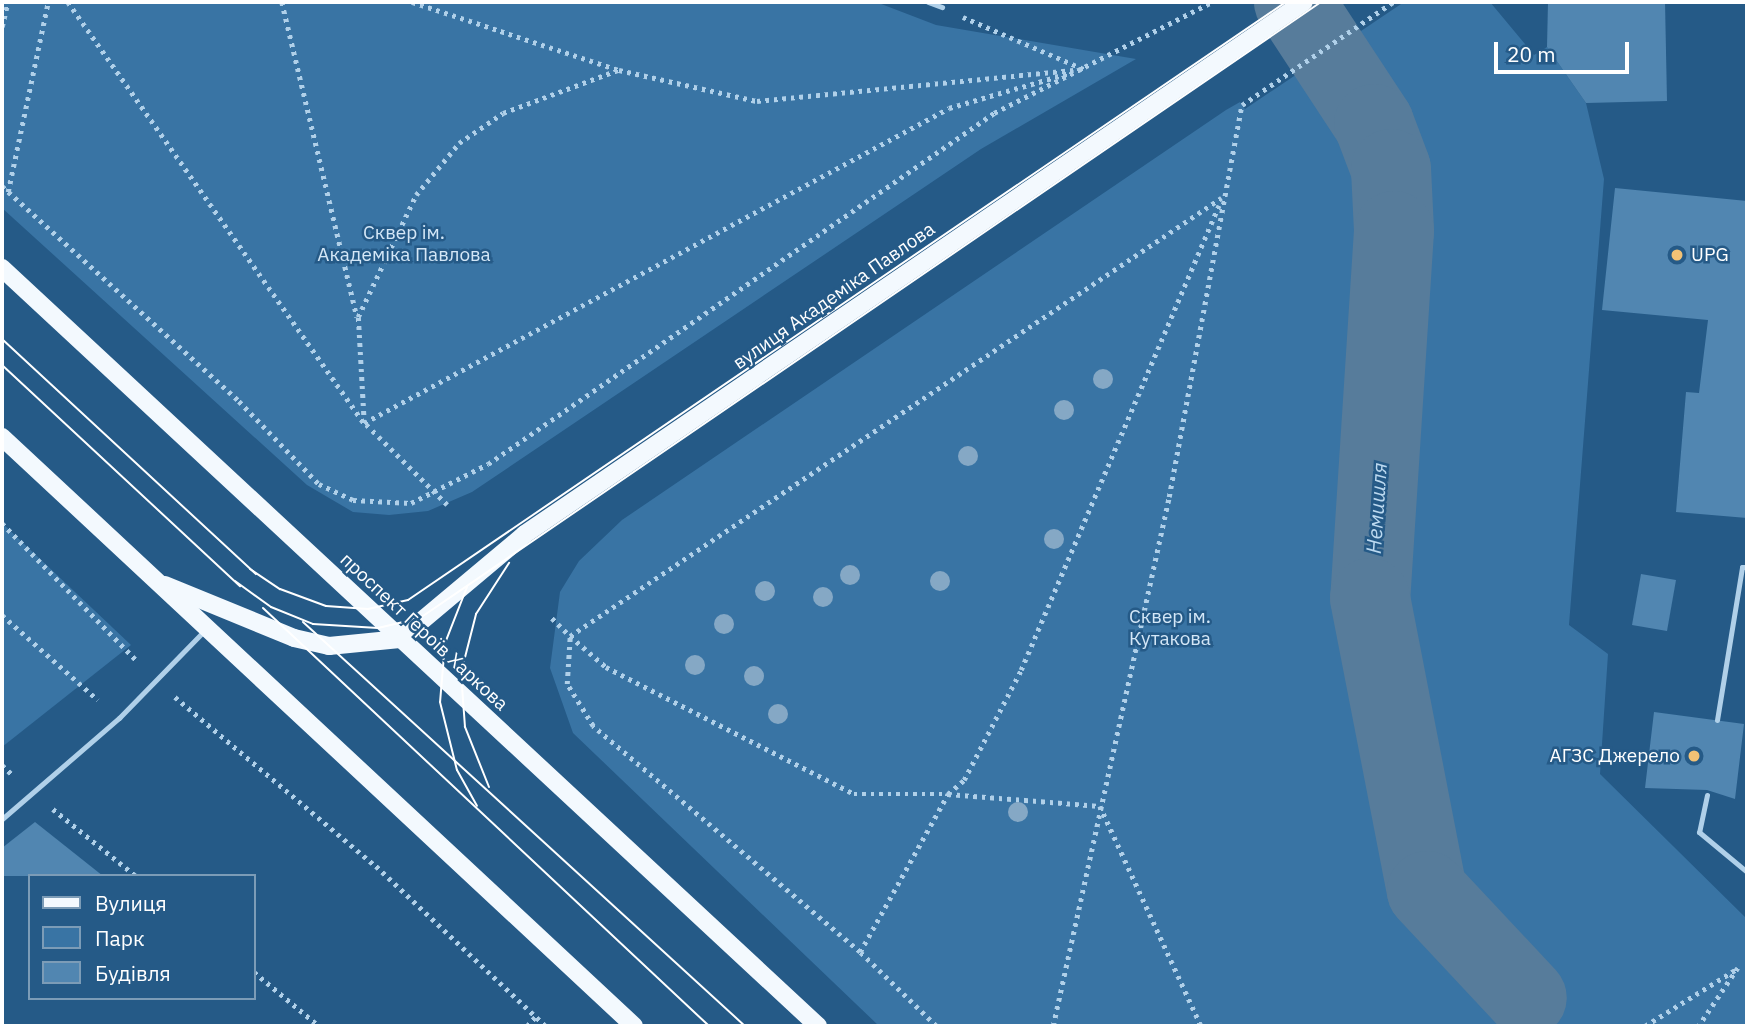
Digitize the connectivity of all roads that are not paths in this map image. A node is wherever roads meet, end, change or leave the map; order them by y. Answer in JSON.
{"nodes":[{"id":1,"x":928,"y":2,"type":"edge"},
{"id":2,"x":1304,"y":2,"type":"edge"},
{"id":3,"x":942,"y":7,"type":"road end"},
{"id":4,"x":2,"y":268,"type":"edge"},
{"id":5,"x":2,"y":438,"type":"edge"},
{"id":6,"x":1747,"y":567,"type":"edge"},
{"id":7,"x":146,"y":576,"type":"junction"},
{"id":8,"x":205,"y":630,"type":"junction"},
{"id":9,"x":400,"y":639,"type":"junction"},
{"id":10,"x":1717,"y":720,"type":"dead end"},
{"id":11,"x":1707,"y":795,"type":"dead end"},
{"id":12,"x":2,"y":819,"type":"edge"},
{"id":13,"x":1747,"y":872,"type":"edge"},
{"id":14,"x":634,"y":1026,"type":"edge"},
{"id":15,"x":818,"y":1026,"type":"edge"}],
"edges":[{"from":1,"to":3,"type":"lane"},
{"from":2,"to":9,"type":"main road","name":"вулиця Академіка Павлова"},
{"from":4,"to":9,"type":"main road","name":"проспект Героїв Харкова"},
{"from":5,"to":7,"type":"main road"},
{"from":6,"to":10,"type":"lane"},
{"from":7,"to":8,"type":"main road"},
{"from":7,"to":9,"type":"main road"},
{"from":8,"to":12,"type":"lane"},
{"from":8,"to":14,"type":"main road"},
{"from":9,"to":15,"type":"main road","name":"проспект Героїв Харкова"},
{"from":11,"to":13,"type":"lane"}]}
